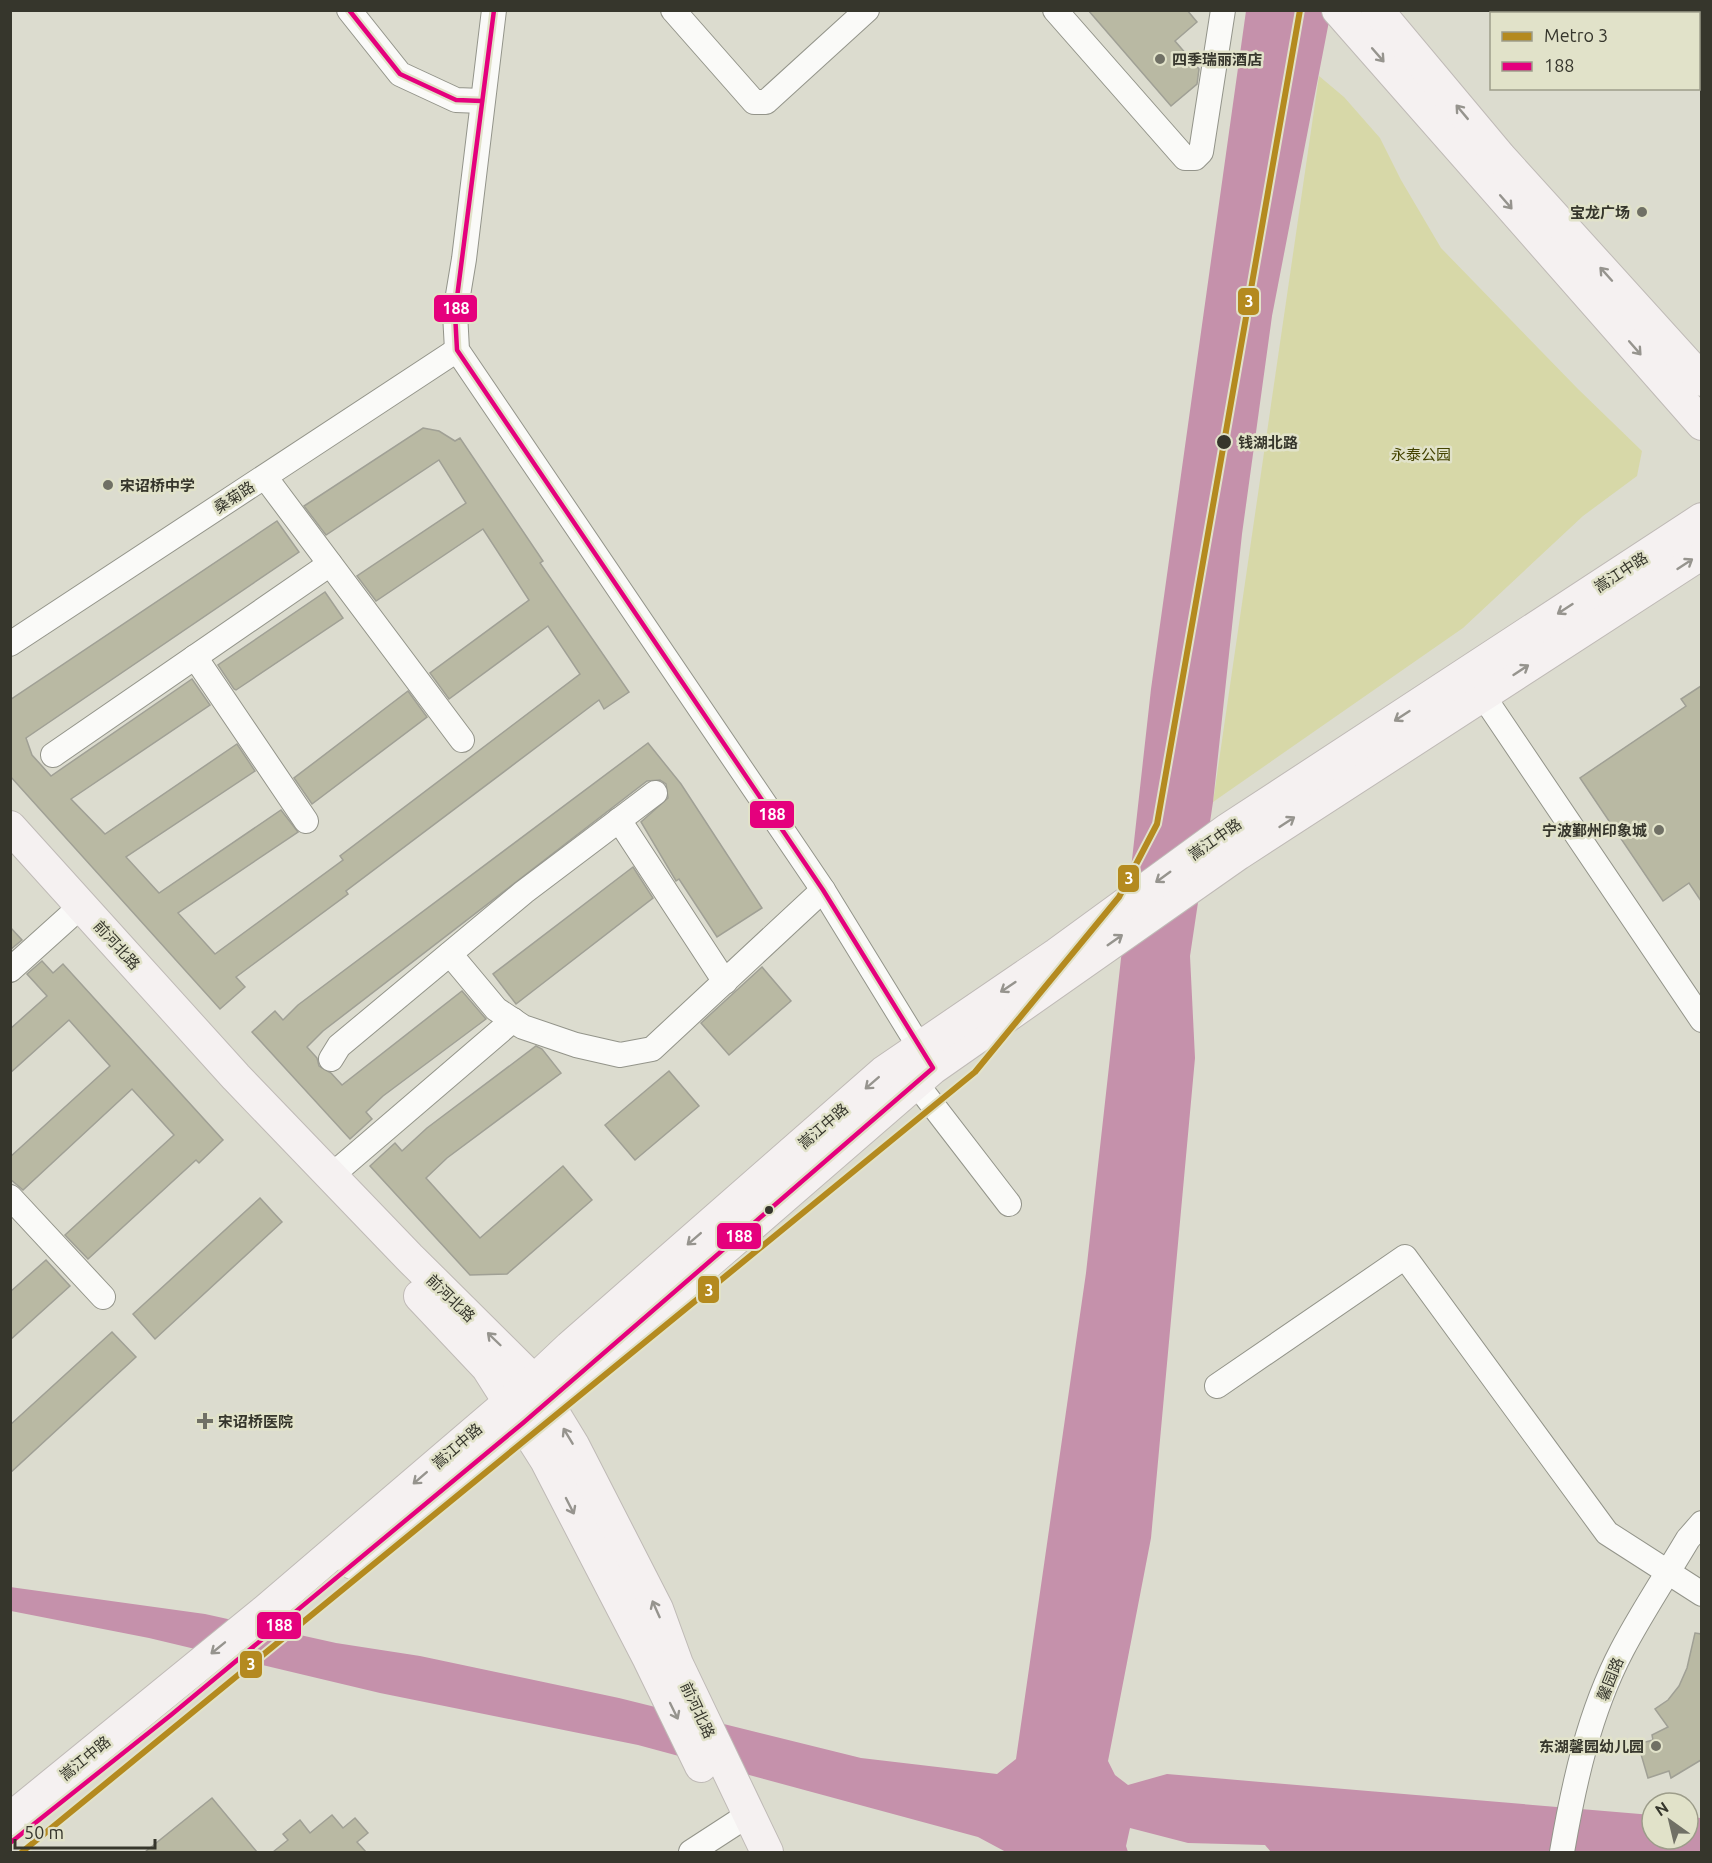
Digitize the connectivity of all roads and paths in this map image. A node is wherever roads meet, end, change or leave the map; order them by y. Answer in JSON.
{"nodes":[{"id":1,"x":350,"y":10,"type":"edge"},
{"id":2,"x":494,"y":10,"type":"edge"},
{"id":3,"x":673,"y":10,"type":"edge"},
{"id":4,"x":867,"y":10,"type":"edge"},
{"id":5,"x":1055,"y":10,"type":"edge"},
{"id":6,"x":1223,"y":10,"type":"edge"},
{"id":7,"x":1377,"y":10,"type":"edge"},
{"id":8,"x":1339,"y":11,"type":"edge"},
{"id":9,"x":482,"y":101,"type":"junction"},
{"id":10,"x":457,"y":350,"type":"junction"},
{"id":11,"x":1701,"y":380,"type":"edge"},
{"id":12,"x":1701,"y":424,"type":"edge"},
{"id":13,"x":265,"y":477,"type":"junction"},
{"id":14,"x":1701,"y":519,"type":"edge"},
{"id":15,"x":1701,"y":553,"type":"edge"},
{"id":16,"x":330,"y":564,"type":"junction"},
{"id":17,"x":10,"y":644,"type":"edge"},
{"id":18,"x":195,"y":657,"type":"junction"},
{"id":19,"x":1475,"y":684,"type":"junction"},
{"id":20,"x":462,"y":740,"type":"dead end"},
{"id":21,"x":53,"y":755,"type":"dead end"},
{"id":22,"x":655,"y":793,"type":"dead end"},
{"id":23,"x":619,"y":820,"type":"junction"},
{"id":24,"x":306,"y":821,"type":"dead end"},
{"id":25,"x":10,"y":826,"type":"edge"},
{"id":26,"x":10,"y":849,"type":"edge"},
{"id":27,"x":823,"y":890,"type":"junction"},
{"id":28,"x":70,"y":916,"type":"junction"},
{"id":29,"x":450,"y":954,"type":"junction"},
{"id":30,"x":10,"y":970,"type":"edge"},
{"id":31,"x":725,"y":982,"type":"junction"},
{"id":32,"x":513,"y":1020,"type":"junction"},
{"id":33,"x":1701,"y":1020,"type":"edge"},
{"id":34,"x":331,"y":1059,"type":"dead end"},
{"id":35,"x":922,"y":1066,"type":"junction"},
{"id":36,"x":331,"y":1176,"type":"junction"},
{"id":37,"x":1009,"y":1204,"type":"dead end"},
{"id":38,"x":15,"y":1212,"type":"edge"},
{"id":39,"x":103,"y":1297,"type":"dead end"},
{"id":40,"x":1217,"y":1386,"type":"dead end"},
{"id":41,"x":541,"y":1392,"type":"junction"},
{"id":42,"x":517,"y":1412,"type":"junction"},
{"id":43,"x":1701,"y":1523,"type":"edge"},
{"id":44,"x":1669,"y":1571,"type":"junction"},
{"id":45,"x":1701,"y":1594,"type":"edge"},
{"id":46,"x":663,"y":1661,"type":"junction"},
{"id":47,"x":166,"y":1705,"type":"junction"},
{"id":48,"x":734,"y":1814,"type":"edge"},
{"id":49,"x":10,"y":1819,"type":"edge"},
{"id":50,"x":10,"y":1843,"type":"edge"},
{"id":51,"x":691,"y":1852,"type":"edge"},
{"id":52,"x":767,"y":1852,"type":"edge"},
{"id":53,"x":1562,"y":1852,"type":"edge"}],
"edges":[{"from":1,"to":9,"type":"street"},
{"from":2,"to":9,"type":"street"},
{"from":3,"to":4,"type":"street"},
{"from":5,"to":6,"type":"street"},
{"from":11,"to":7,"type":"main road","one_way":true},
{"from":8,"to":12,"type":"main road","one_way":true},
{"from":9,"to":10,"type":"street"},
{"from":10,"to":13,"type":"street","name":"桑菊路"},
{"from":10,"to":27,"type":"street"},
{"from":13,"to":16,"type":"street"},
{"from":13,"to":17,"type":"street","name":"桑菊路"},
{"from":14,"to":19,"type":"main road","name":"嵩江中路","one_way":true},
{"from":19,"to":15,"type":"main road","name":"嵩江中路","one_way":true},
{"from":16,"to":18,"type":"street"},
{"from":16,"to":20,"type":"street"},
{"from":18,"to":21,"type":"street"},
{"from":18,"to":24,"type":"street"},
{"from":19,"to":33,"type":"street"},
{"from":19,"to":35,"type":"main road","name":"嵩江中路"},
{"from":22,"to":23,"type":"street"},
{"from":23,"to":29,"type":"street"},
{"from":23,"to":31,"type":"street"},
{"from":25,"to":36,"type":"main road","name":"前河北路"},
{"from":26,"to":28,"type":"main road","name":"前河北路"},
{"from":27,"to":31,"type":"street"},
{"from":27,"to":35,"type":"street"},
{"from":28,"to":30,"type":"street"},
{"from":28,"to":42,"type":"main road","name":"前河北路"},
{"from":29,"to":32,"type":"street"},
{"from":29,"to":34,"type":"street"},
{"from":31,"to":32,"type":"street"},
{"from":32,"to":36,"type":"street"},
{"from":35,"to":37,"type":"street"},
{"from":35,"to":41,"type":"main road","name":"嵩江中路"},
{"from":41,"to":36,"type":"main road","name":"前河北路","one_way":true},
{"from":38,"to":39,"type":"street"},
{"from":40,"to":44,"type":"street"},
{"from":41,"to":42,"type":"main road","name":"嵩江中路"},
{"from":46,"to":41,"type":"main road","name":"前河北路","one_way":true},
{"from":42,"to":46,"type":"main road","name":"前河北路","one_way":true},
{"from":42,"to":47,"type":"main road","name":"嵩江中路"},
{"from":43,"to":44,"type":"street","name":"馨园路"},
{"from":44,"to":45,"type":"street"},
{"from":44,"to":53,"type":"street","name":"馨园路"},
{"from":46,"to":48,"type":"main road","name":"前河北路"},
{"from":47,"to":49,"type":"main road","name":"嵩江中路"},
{"from":47,"to":50,"type":"main road","name":"嵩江中路"},
{"from":48,"to":51,"type":"street"},
{"from":48,"to":52,"type":"main road","name":"前河北路"}]}
